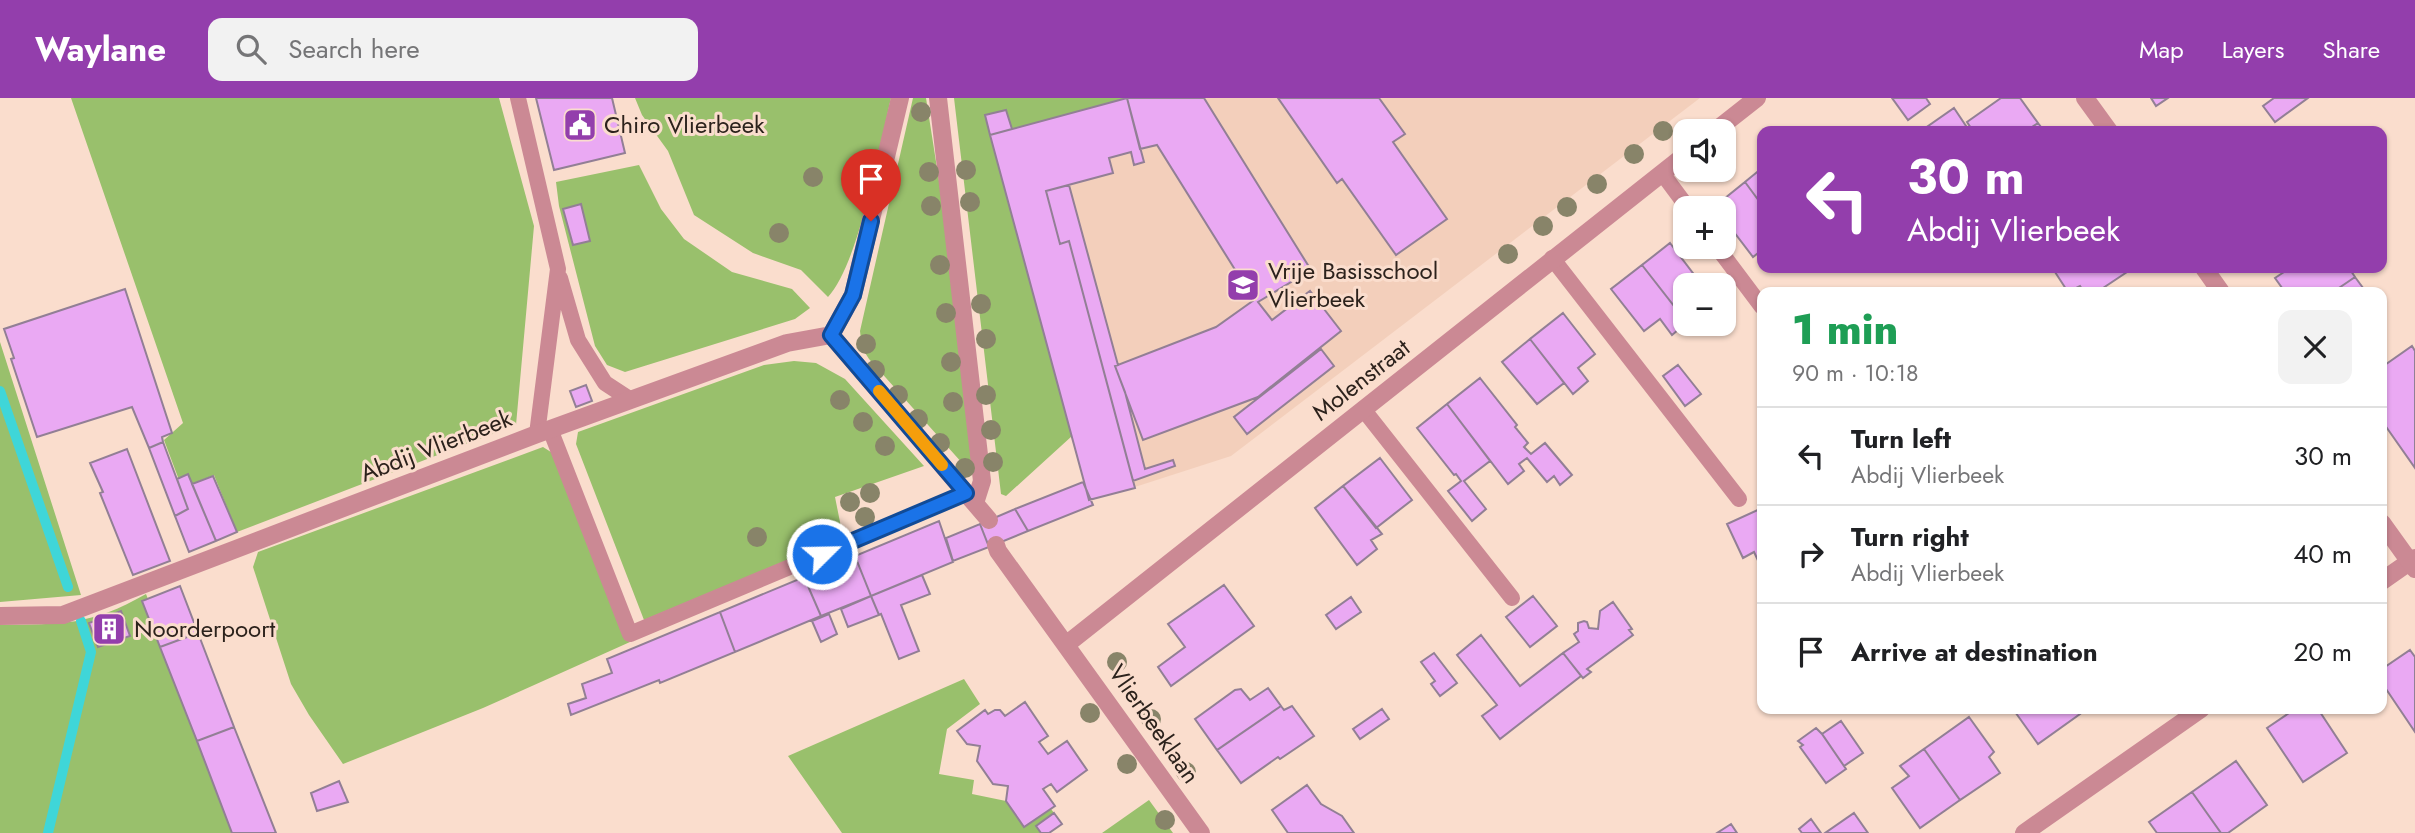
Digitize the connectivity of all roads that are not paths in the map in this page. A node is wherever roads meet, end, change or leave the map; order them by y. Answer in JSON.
{"nodes":[{"id":1,"x":518,"y":98,"type":"edge"},
{"id":2,"x":900,"y":98,"type":"edge"},
{"id":3,"x":938,"y":98,"type":"edge"},
{"id":4,"x":1757,"y":98,"type":"edge"},
{"id":5,"x":2085,"y":98,"type":"edge"},
{"id":6,"x":1730,"y":119,"type":"edge"},
{"id":7,"x":2105,"y":126,"type":"edge"},
{"id":8,"x":1673,"y":164,"type":"edge"},
{"id":9,"x":1661,"y":173,"type":"junction"},
{"id":10,"x":1679,"y":196,"type":"edge"},
{"id":11,"x":1552,"y":258,"type":"junction"},
{"id":12,"x":1726,"y":259,"type":"edge"},
{"id":13,"x":558,"y":268,"type":"junction"},
{"id":14,"x":1757,"y":300,"type":"edge"},
{"id":15,"x":831,"y":335,"type":"junction"},
{"id":16,"x":631,"y":400,"type":"junction"},
{"id":17,"x":1363,"y":409,"type":"junction"},
{"id":18,"x":544,"y":431,"type":"junction"},
{"id":19,"x":971,"y":498,"type":"junction"},
{"id":20,"x":1739,"y":499,"type":"dead end"},
{"id":21,"x":989,"y":520,"type":"dead end"},
{"id":22,"x":2387,"y":529,"type":"edge"},
{"id":23,"x":996,"y":545,"type":"dead end"},
{"id":24,"x":2413,"y":563,"type":"edge"},
{"id":25,"x":2387,"y":578,"type":"edge"},
{"id":26,"x":1512,"y":598,"type":"dead end"},
{"id":27,"x":0,"y":616,"type":"edge"},
{"id":28,"x":1067,"y":644,"type":"junction"},
{"id":29,"x":2194,"y":714,"type":"edge"},
{"id":30,"x":1201,"y":833,"type":"edge"},
{"id":31,"x":2024,"y":833,"type":"edge"}],
"edges":[{"from":1,"to":13,"type":"lane"},
{"from":2,"to":15,"type":"street"},
{"from":3,"to":19,"type":"street"},
{"from":4,"to":6,"type":"street"},
{"from":5,"to":7,"type":"street"},
{"from":8,"to":9,"type":"street","name":"Molenstraat"},
{"from":9,"to":10,"type":"lane"},
{"from":9,"to":11,"type":"street","name":"Molenstraat"},
{"from":11,"to":17,"type":"street","name":"Molenstraat"},
{"from":11,"to":20,"type":"lane"},
{"from":12,"to":14,"type":"lane"},
{"from":13,"to":16,"type":"lane"},
{"from":13,"to":18,"type":"lane"},
{"from":15,"to":16,"type":"street","name":"Abdij Vlierbeek"},
{"from":15,"to":19,"type":"street"},
{"from":16,"to":18,"type":"street","name":"Abdij Vlierbeek"},
{"from":17,"to":26,"type":"lane"},
{"from":17,"to":28,"type":"street","name":"Molenstraat"},
{"from":18,"to":19,"type":"lane"},
{"from":18,"to":27,"type":"street","name":"Abdij Vlierbeek"},
{"from":19,"to":21,"type":"street"},
{"from":22,"to":24,"type":"street"},
{"from":23,"to":28,"type":"street"},
{"from":24,"to":25,"type":"street"},
{"from":28,"to":30,"type":"street","name":"Vlierbeeklaan"},
{"from":29,"to":31,"type":"street"}]}
